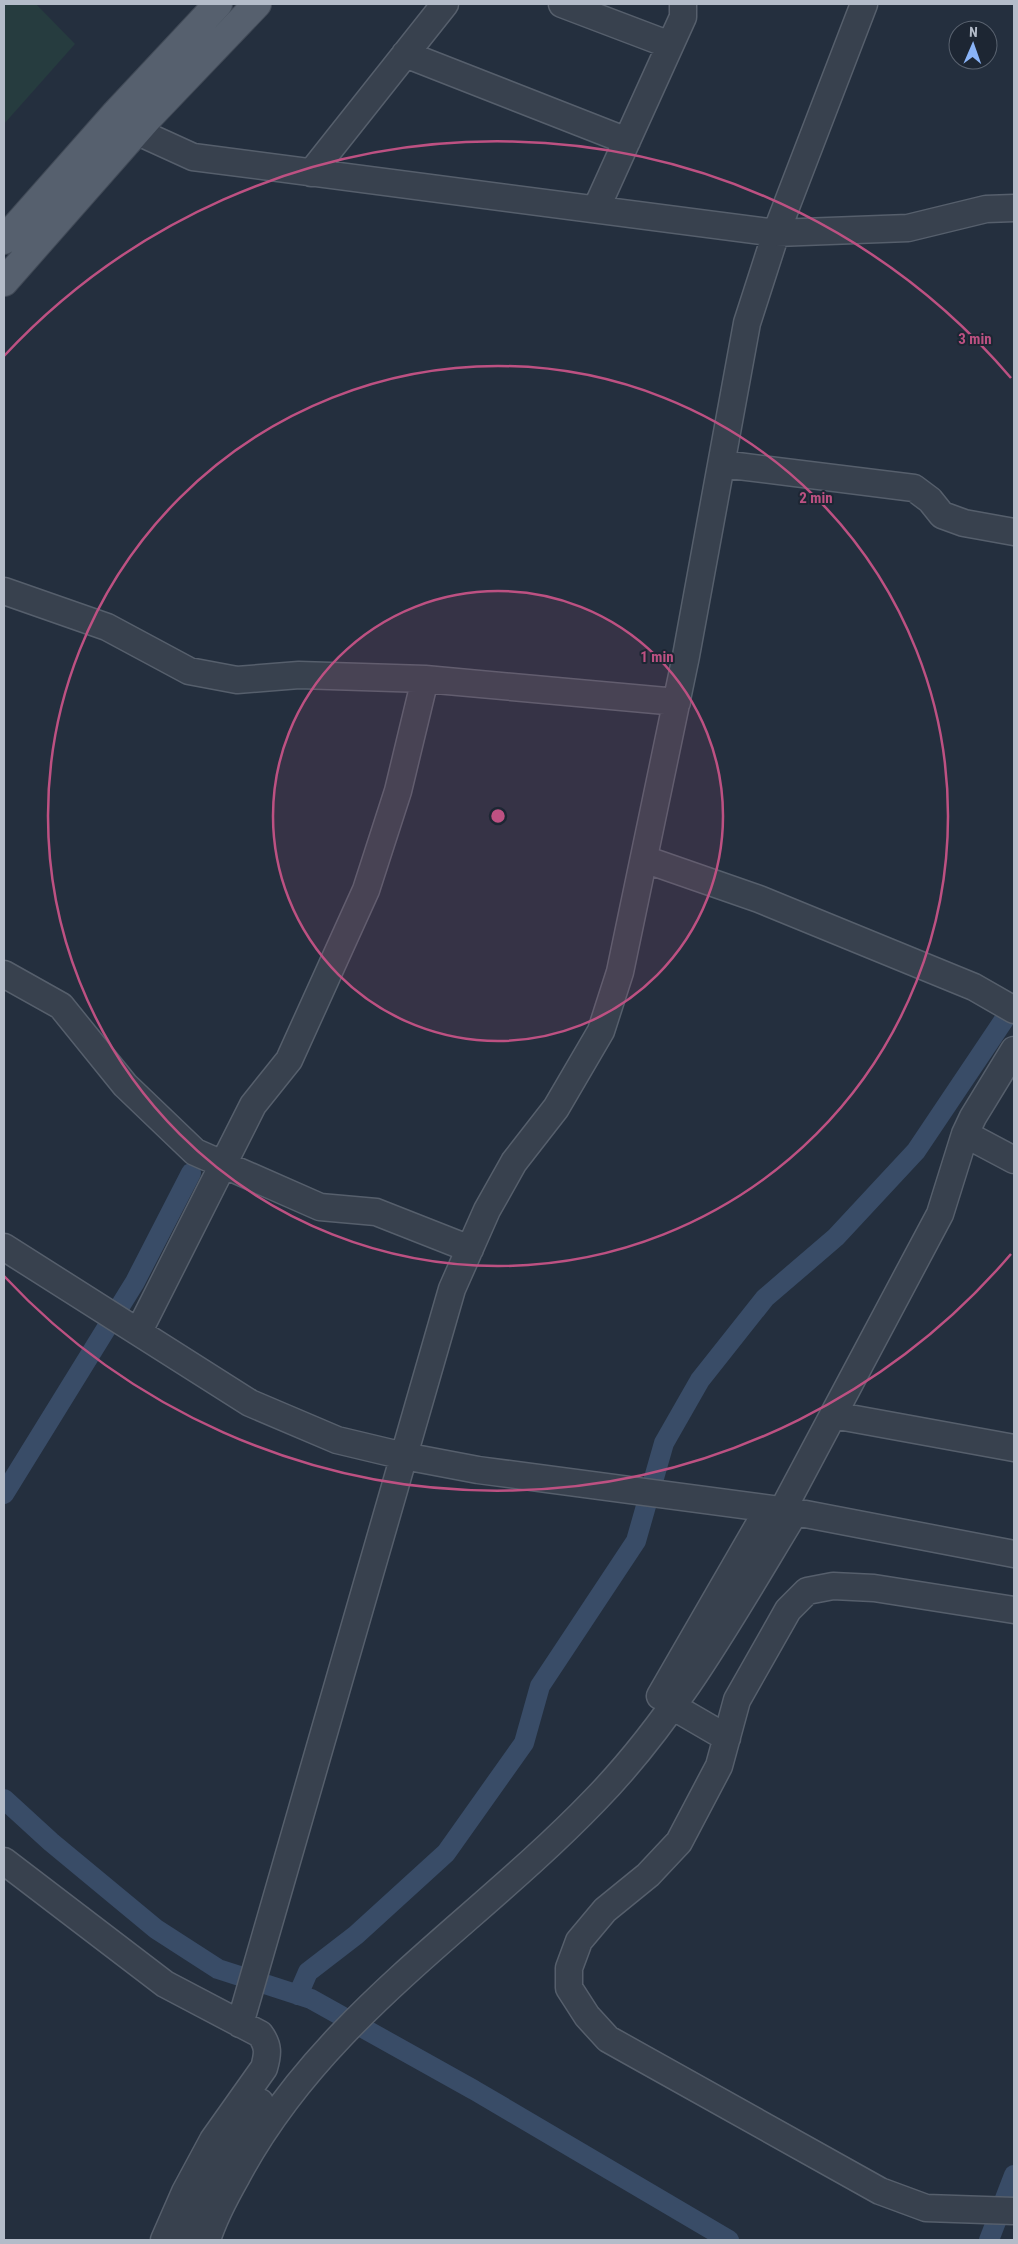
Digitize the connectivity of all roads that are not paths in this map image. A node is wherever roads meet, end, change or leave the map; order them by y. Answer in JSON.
{"nodes":[{"id":1,"x":218,"y":4,"type":"edge"},
{"id":2,"x":257,"y":4,"type":"edge"},
{"id":3,"x":445,"y":4,"type":"edge"},
{"id":4,"x":562,"y":4,"type":"edge"},
{"id":5,"x":684,"y":4,"type":"edge"},
{"id":6,"x":864,"y":4,"type":"edge"},
{"id":7,"x":670,"y":45,"type":"junction"},
{"id":8,"x":405,"y":54,"type":"junction"},
{"id":9,"x":116,"y":113,"type":"junction"},
{"id":10,"x":136,"y":131,"type":"junction"},
{"id":11,"x":627,"y":141,"type":"junction"},
{"id":12,"x":312,"y":173,"type":"junction"},
{"id":13,"x":1014,"y":208,"type":"edge"},
{"id":14,"x":596,"y":209,"type":"junction"},
{"id":15,"x":776,"y":233,"type":"junction"},
{"id":16,"x":4,"y":240,"type":"edge"},
{"id":17,"x":4,"y":282,"type":"edge"},
{"id":18,"x":722,"y":464,"type":"junction"},
{"id":19,"x":1014,"y":532,"type":"edge"},
{"id":20,"x":4,"y":590,"type":"edge"},
{"id":21,"x":425,"y":679,"type":"junction"},
{"id":22,"x":677,"y":702,"type":"junction"},
{"id":23,"x":644,"y":859,"type":"junction"},
{"id":24,"x":4,"y":974,"type":"edge"},
{"id":25,"x":1014,"y":1010,"type":"edge"},
{"id":26,"x":1014,"y":1050,"type":"edge"},
{"id":27,"x":964,"y":1134,"type":"junction"},
{"id":28,"x":1014,"y":1160,"type":"edge"},
{"id":29,"x":224,"y":1164,"type":"junction"},
{"id":30,"x":4,"y":1247,"type":"edge"},
{"id":31,"x":470,"y":1249,"type":"junction"},
{"id":32,"x":138,"y":1330,"type":"junction"},
{"id":33,"x":833,"y":1415,"type":"junction"},
{"id":34,"x":1014,"y":1448,"type":"edge"},
{"id":35,"x":404,"y":1456,"type":"junction"},
{"id":36,"x":782,"y":1510,"type":"junction"},
{"id":37,"x":1014,"y":1554,"type":"edge"},
{"id":38,"x":1014,"y":1610,"type":"edge"},
{"id":39,"x":672,"y":1706,"type":"junction"},
{"id":40,"x":727,"y":1738,"type":"junction"},
{"id":41,"x":4,"y":1861,"type":"edge"},
{"id":42,"x":376,"y":1987,"type":"junction"},
{"id":43,"x":242,"y":2018,"type":"junction"},
{"id":44,"x":316,"y":2048,"type":"junction"},
{"id":45,"x":1014,"y":2211,"type":"edge"},
{"id":46,"x":164,"y":2240,"type":"edge"},
{"id":47,"x":187,"y":2240,"type":"edge"},
{"id":48,"x":207,"y":2240,"type":"edge"}],
"edges":[{"from":1,"to":9,"type":"main road"},
{"from":2,"to":10,"type":"main road"},
{"from":3,"to":8,"type":"street"},
{"from":4,"to":7,"type":"street"},
{"from":5,"to":7,"type":"street"},
{"from":6,"to":15,"type":"street"},
{"from":7,"to":11,"type":"street"},
{"from":8,"to":11,"type":"street"},
{"from":8,"to":12,"type":"street"},
{"from":9,"to":10,"type":"street"},
{"from":9,"to":16,"type":"main road"},
{"from":10,"to":12,"type":"street"},
{"from":10,"to":17,"type":"main road"},
{"from":11,"to":14,"type":"street"},
{"from":12,"to":14,"type":"street"},
{"from":13,"to":15,"type":"street"},
{"from":14,"to":15,"type":"street"},
{"from":15,"to":18,"type":"street"},
{"from":18,"to":19,"type":"street"},
{"from":18,"to":22,"type":"street"},
{"from":20,"to":21,"type":"street"},
{"from":21,"to":22,"type":"street"},
{"from":21,"to":29,"type":"street"},
{"from":22,"to":23,"type":"street"},
{"from":23,"to":25,"type":"street"},
{"from":23,"to":31,"type":"street"},
{"from":24,"to":29,"type":"street"},
{"from":26,"to":27,"type":"street"},
{"from":27,"to":28,"type":"street"},
{"from":27,"to":33,"type":"street"},
{"from":29,"to":31,"type":"street"},
{"from":29,"to":32,"type":"street"},
{"from":30,"to":32,"type":"street"},
{"from":31,"to":35,"type":"street"},
{"from":32,"to":35,"type":"street"},
{"from":33,"to":34,"type":"street"},
{"from":33,"to":36,"type":"street"},
{"from":35,"to":36,"type":"street"},
{"from":35,"to":43,"type":"street"},
{"from":36,"to":37,"type":"street"},
{"from":36,"to":39,"type":"street"},
{"from":36,"to":42,"type":"street"},
{"from":38,"to":40,"type":"street"},
{"from":39,"to":40,"type":"street"},
{"from":39,"to":42,"type":"street"},
{"from":40,"to":45,"type":"street"},
{"from":41,"to":43,"type":"street"},
{"from":42,"to":44,"type":"street"},
{"from":43,"to":46,"type":"street"},
{"from":44,"to":47,"type":"street"},
{"from":44,"to":48,"type":"street"}]}
